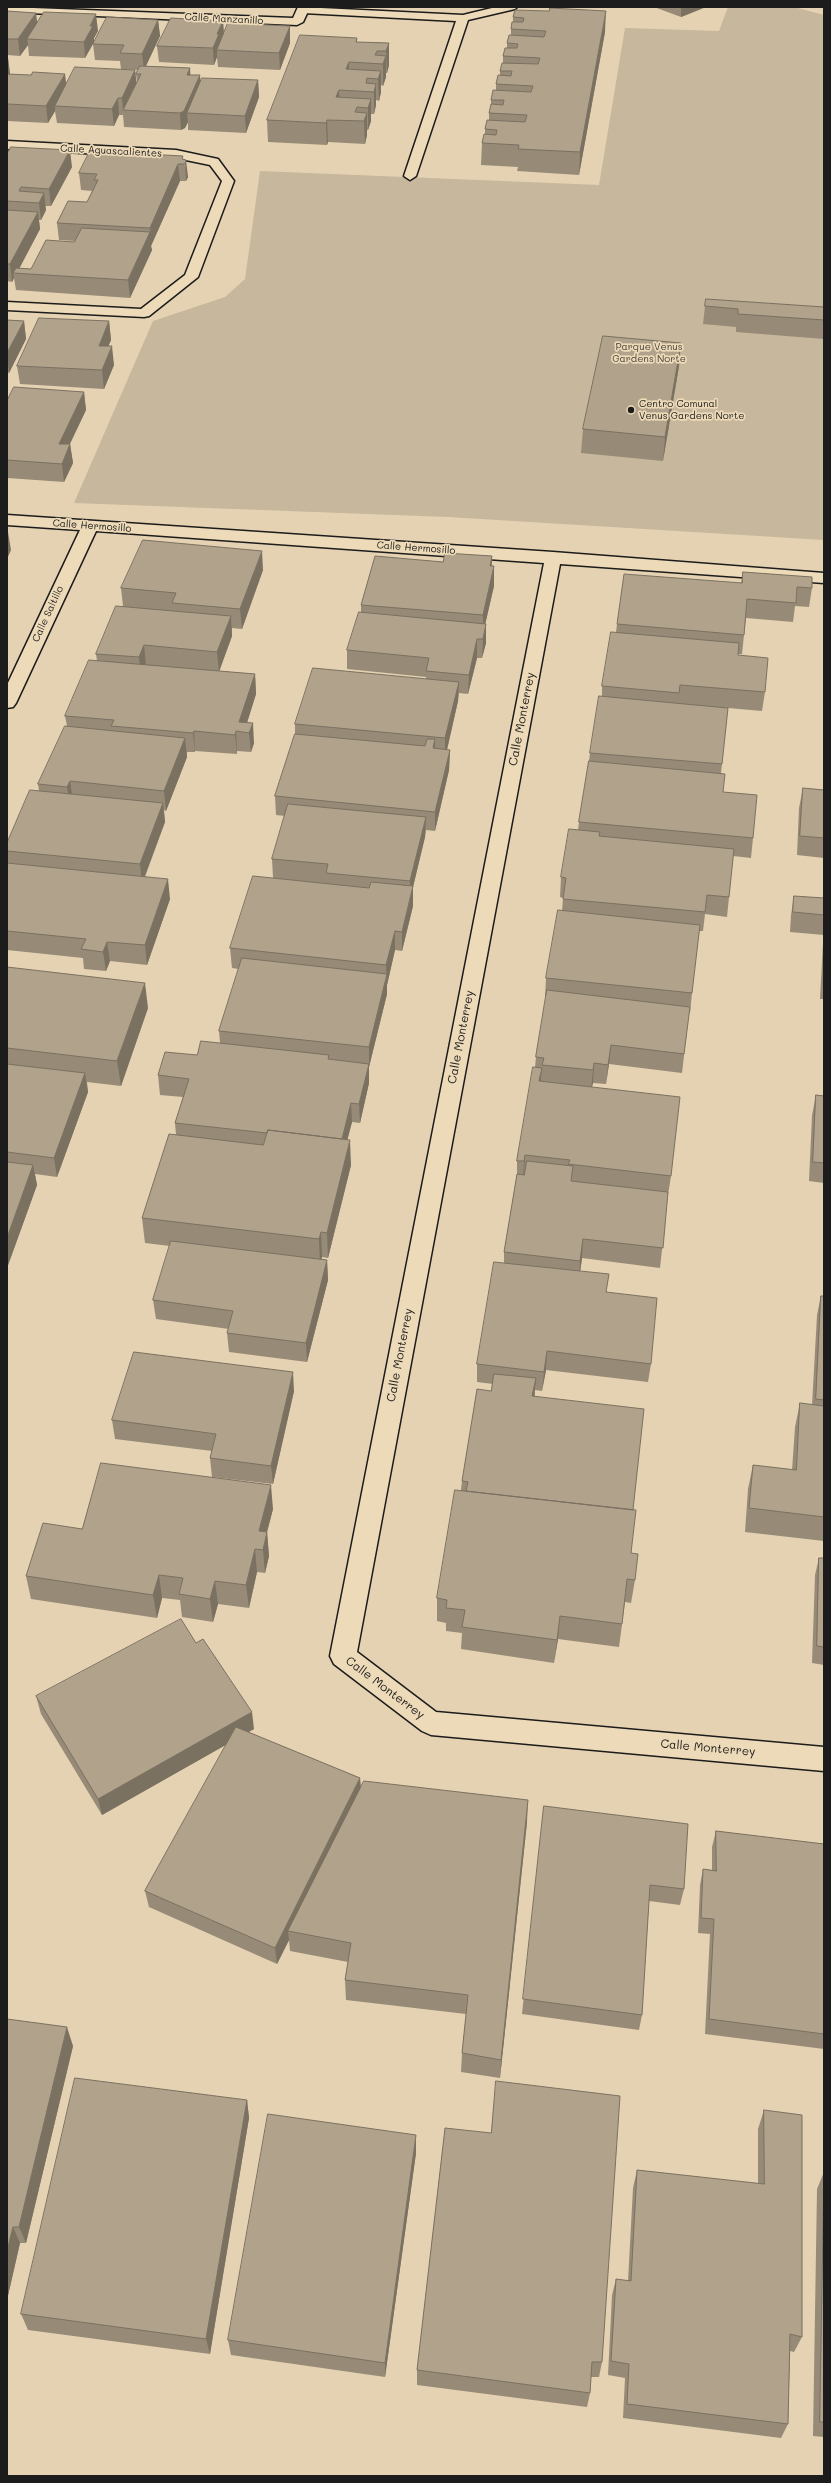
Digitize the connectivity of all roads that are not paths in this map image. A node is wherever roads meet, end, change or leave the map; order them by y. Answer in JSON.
{"nodes":[{"id":1,"x":511,"y":7,"type":"edge"},
{"id":2,"x":304,"y":8,"type":"edge"},
{"id":3,"x":7,"y":9,"type":"edge"},
{"id":4,"x":463,"y":18,"type":"junction"},
{"id":5,"x":7,"y":145,"type":"edge"},
{"id":6,"x":410,"y":176,"type":"dead end"},
{"id":7,"x":7,"y":306,"type":"edge"},
{"id":8,"x":7,"y":520,"type":"edge"},
{"id":9,"x":90,"y":526,"type":"junction"},
{"id":10,"x":553,"y":557,"type":"junction"},
{"id":11,"x":824,"y":578,"type":"edge"},
{"id":12,"x":7,"y":703,"type":"edge"},
{"id":13,"x":824,"y":1759,"type":"edge"}],
"edges":[{"from":1,"to":4,"type":"street"},
{"from":2,"to":3,"type":"street","name":"Calle Manzanillo"},
{"from":2,"to":4,"type":"street"},
{"from":4,"to":6,"type":"street"},
{"from":5,"to":7,"type":"street","name":"Calle Aguascalientes"},
{"from":8,"to":9,"type":"street","name":"Calle Hermosillo"},
{"from":9,"to":10,"type":"street","name":"Calle Hermosillo"},
{"from":9,"to":12,"type":"street","name":"Calle Saltillo"},
{"from":10,"to":11,"type":"street","name":"Calle Hermosillo"},
{"from":10,"to":13,"type":"street","name":"Calle Monterrey"}]}
